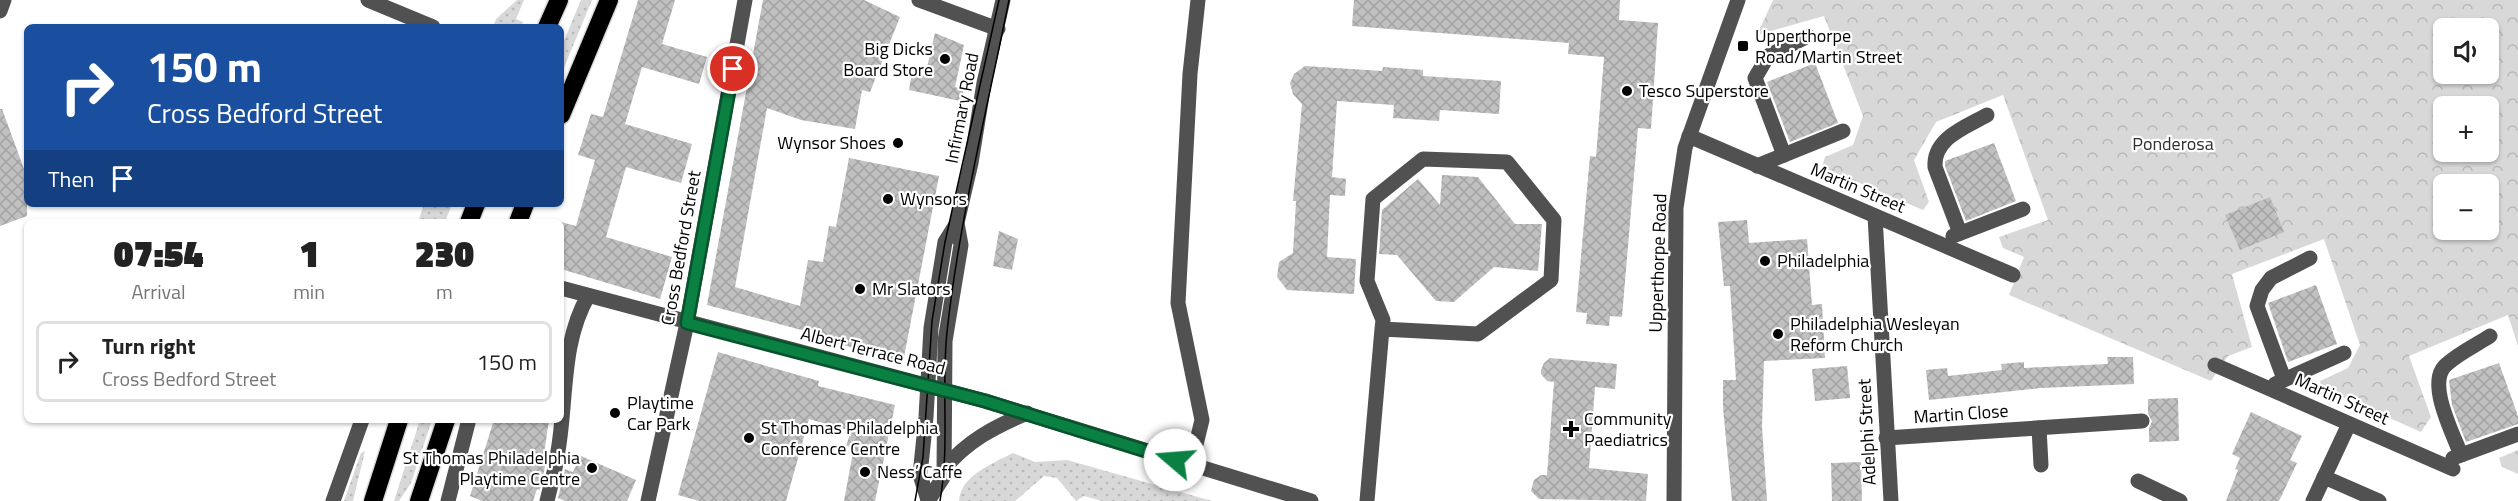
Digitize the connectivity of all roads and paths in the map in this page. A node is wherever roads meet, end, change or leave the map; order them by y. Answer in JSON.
{"nodes":[{"id":1,"x":4,"y":0,"type":"edge"},
{"id":2,"x":368,"y":0,"type":"edge"},
{"id":3,"x":559,"y":0,"type":"edge"},
{"id":4,"x":609,"y":0,"type":"edge"},
{"id":5,"x":745,"y":0,"type":"edge"},
{"id":6,"x":919,"y":0,"type":"edge"},
{"id":7,"x":1004,"y":0,"type":"edge"},
{"id":8,"x":1198,"y":0,"type":"edge"},
{"id":9,"x":1738,"y":0,"type":"edge"},
{"id":10,"x":0,"y":11,"type":"edge"},
{"id":11,"x":426,"y":24,"type":"edge"},
{"id":12,"x":548,"y":24,"type":"edge"},
{"id":13,"x":998,"y":28,"type":"junction"},
{"id":14,"x":1808,"y":36,"type":"dead end"},
{"id":15,"x":564,"y":108,"type":"edge"},
{"id":16,"x":1987,"y":115,"type":"dead end"},
{"id":17,"x":1843,"y":131,"type":"dead end"},
{"id":18,"x":1689,"y":136,"type":"junction"},
{"id":19,"x":1784,"y":155,"type":"junction"},
{"id":20,"x":1757,"y":166,"type":"junction"},
{"id":21,"x":2023,"y":209,"type":"dead end"},
{"id":22,"x":1875,"y":216,"type":"junction"},
{"id":23,"x":957,"y":223,"type":"junction"},
{"id":24,"x":1960,"y":233,"type":"junction"},
{"id":25,"x":1937,"y":242,"type":"junction"},
{"id":26,"x":2310,"y":258,"type":"dead end"},
{"id":27,"x":2013,"y":275,"type":"dead end"},
{"id":28,"x":564,"y":289,"type":"edge"},
{"id":29,"x":588,"y":296,"type":"junction"},
{"id":30,"x":687,"y":323,"type":"junction"},
{"id":31,"x":1382,"y":329,"type":"junction"},
{"id":32,"x":2490,"y":336,"type":"dead end"},
{"id":33,"x":2344,"y":353,"type":"dead end"},
{"id":34,"x":2215,"y":365,"type":"dead end"},
{"id":35,"x":564,"y":372,"type":"edge"},
{"id":36,"x":2284,"y":379,"type":"junction"},
{"id":37,"x":927,"y":384,"type":"junction"},
{"id":38,"x":2267,"y":388,"type":"junction"},
{"id":39,"x":945,"y":390,"type":"junction"},
{"id":40,"x":1027,"y":413,"type":"junction"},
{"id":41,"x":2142,"y":422,"type":"dead end"},
{"id":42,"x":361,"y":423,"type":"edge"},
{"id":43,"x":398,"y":423,"type":"edge"},
{"id":44,"x":445,"y":423,"type":"edge"},
{"id":45,"x":468,"y":423,"type":"edge"},
{"id":46,"x":560,"y":423,"type":"edge"},
{"id":47,"x":2349,"y":424,"type":"junction"},
{"id":48,"x":2038,"y":428,"type":"junction"},
{"id":49,"x":2518,"y":434,"type":"edge"},
{"id":50,"x":1886,"y":438,"type":"junction"},
{"id":51,"x":2461,"y":454,"type":"junction"},
{"id":52,"x":1191,"y":465,"type":"junction"},
{"id":53,"x":2041,"y":465,"type":"dead end"},
{"id":54,"x":944,"y":469,"type":"junction"},
{"id":55,"x":2325,"y":477,"type":"junction"},
{"id":56,"x":2138,"y":482,"type":"dead end"},
{"id":57,"x":928,"y":500,"type":"edge"},
{"id":58,"x":333,"y":501,"type":"edge"},
{"id":59,"x":373,"y":501,"type":"edge"},
{"id":60,"x":419,"y":501,"type":"edge"},
{"id":61,"x":448,"y":501,"type":"edge"},
{"id":62,"x":547,"y":501,"type":"edge"},
{"id":63,"x":648,"y":501,"type":"edge"},
{"id":64,"x":1311,"y":501,"type":"edge"},
{"id":65,"x":1367,"y":501,"type":"edge"},
{"id":66,"x":1674,"y":501,"type":"edge"},
{"id":67,"x":1891,"y":501,"type":"edge"},
{"id":68,"x":2180,"y":501,"type":"edge"},
{"id":69,"x":2313,"y":501,"type":"edge"},
{"id":70,"x":2379,"y":501,"type":"edge"}],
"edges":[{"from":1,"to":10,"type":"street"},
{"from":2,"to":11,"type":"street"},
{"from":3,"to":12,"type":"highway"},
{"from":4,"to":15,"type":"highway"},
{"from":5,"to":30,"type":"street","name":"Cross Bedford Street"},
{"from":6,"to":13,"type":"street"},
{"from":7,"to":13,"type":"street","name":"Infirmary Road"},
{"from":8,"to":52,"type":"street"},
{"from":9,"to":18,"type":"street","name":"Upperthorpe Road"},
{"from":13,"to":23,"type":"street","name":"Infirmary Road"},
{"from":14,"to":19,"type":"street"},
{"from":16,"to":24,"type":"street"},
{"from":17,"to":19,"type":"street"},
{"from":18,"to":20,"type":"street","name":"Martin Street"},
{"from":18,"to":66,"type":"street","name":"Upperthorpe Road"},
{"from":19,"to":20,"type":"street"},
{"from":20,"to":22,"type":"street","name":"Martin Street"},
{"from":21,"to":24,"type":"street"},
{"from":22,"to":25,"type":"street","name":"Martin Street"},
{"from":22,"to":50,"type":"street","name":"Adelphi Street"},
{"from":23,"to":37,"type":"street","name":"Infirmary Road"},
{"from":23,"to":39,"type":"street","name":"Infirmary Road"},
{"from":24,"to":25,"type":"street"},
{"from":25,"to":27,"type":"street","name":"Martin Street"},
{"from":26,"to":36,"type":"street"},
{"from":28,"to":29,"type":"street","name":"Albert Terrace Road"},
{"from":29,"to":30,"type":"street","name":"Albert Terrace Road"},
{"from":29,"to":35,"type":"street"},
{"from":30,"to":37,"type":"street","name":"Albert Terrace Road"},
{"from":30,"to":63,"type":"street","name":"Cross Bedford Street"},
{"from":31,"to":31,"type":"street"},
{"from":31,"to":65,"type":"street"},
{"from":32,"to":51,"type":"street"},
{"from":33,"to":36,"type":"street"},
{"from":34,"to":38,"type":"street","name":"Martin Street"},
{"from":36,"to":38,"type":"street"},
{"from":37,"to":39,"type":"street","name":"Albert Terrace Road"},
{"from":37,"to":57,"type":"street","name":"Infirmary Road"},
{"from":38,"to":47,"type":"street","name":"Martin Street"},
{"from":39,"to":40,"type":"street","name":"Albert Terrace Road"},
{"from":39,"to":54,"type":"street","name":"Infirmary Road"},
{"from":40,"to":52,"type":"street","name":"Albert Terrace Road"},
{"from":40,"to":54,"type":"street"},
{"from":41,"to":48,"type":"street","name":"Martin Close"},
{"from":42,"to":58,"type":"street"},
{"from":43,"to":59,"type":"highway"},
{"from":44,"to":60,"type":"highway"},
{"from":45,"to":61,"type":"street"},
{"from":46,"to":62,"type":"street"},
{"from":47,"to":51,"type":"street","name":"Martin Street"},
{"from":47,"to":55,"type":"street"},
{"from":48,"to":50,"type":"street","name":"Martin Close"},
{"from":48,"to":53,"type":"street"},
{"from":49,"to":51,"type":"street"},
{"from":50,"to":67,"type":"street","name":"Adelphi Street"},
{"from":52,"to":64,"type":"street","name":"Albert Terrace Road"},
{"from":54,"to":57,"type":"street","name":"Infirmary Road"},
{"from":55,"to":69,"type":"street"},
{"from":55,"to":70,"type":"street"},
{"from":56,"to":68,"type":"street"}]}
